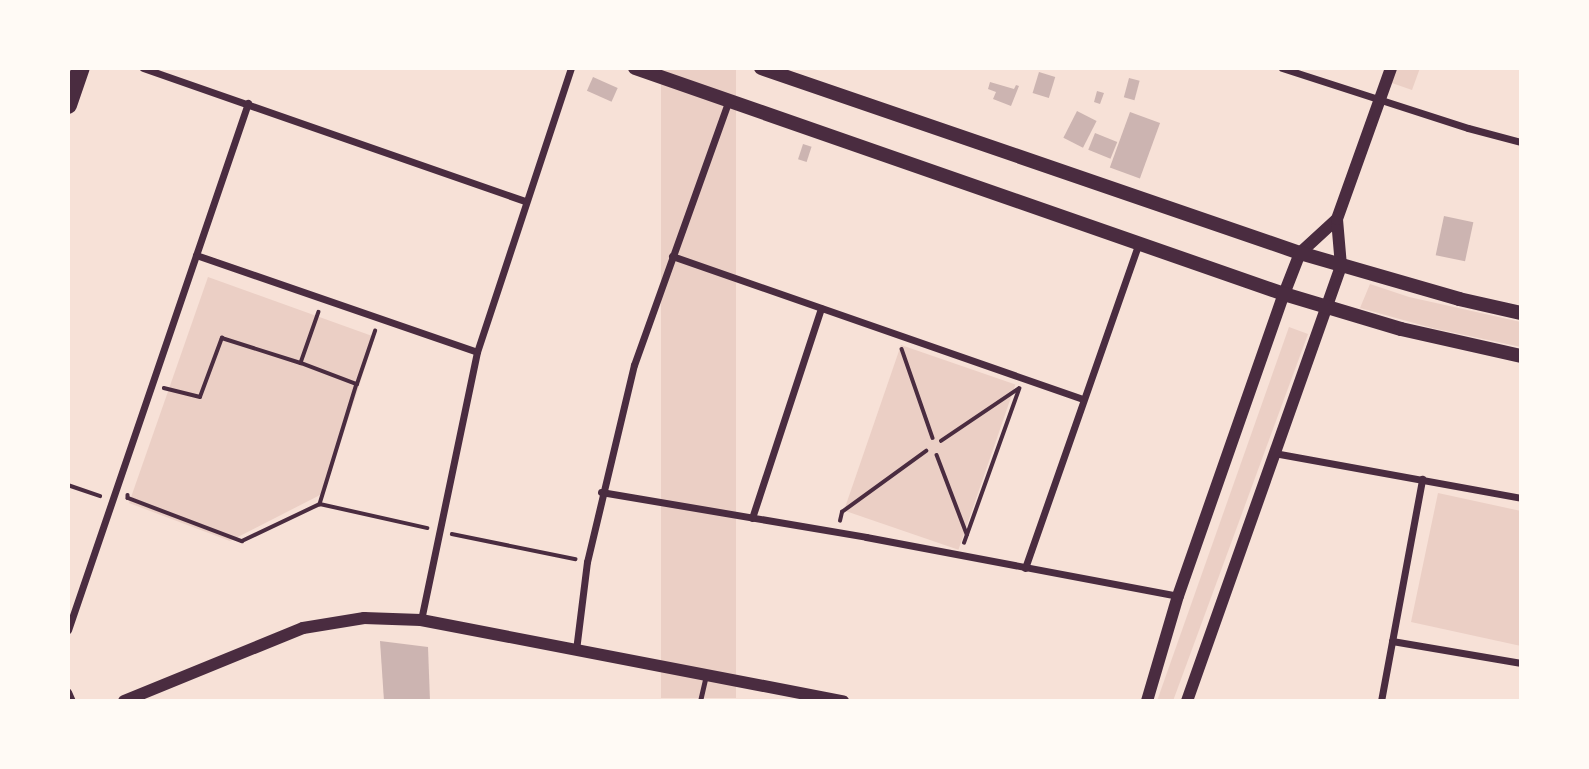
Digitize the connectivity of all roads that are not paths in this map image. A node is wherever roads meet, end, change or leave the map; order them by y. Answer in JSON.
{"nodes":[{"id":1,"x":80,"y":68,"type":"edge"},
{"id":2,"x":143,"y":68,"type":"edge"},
{"id":3,"x":571,"y":68,"type":"edge"},
{"id":4,"x":635,"y":68,"type":"edge"},
{"id":5,"x":761,"y":68,"type":"edge"},
{"id":6,"x":1282,"y":68,"type":"edge"},
{"id":7,"x":1391,"y":68,"type":"edge"},
{"id":8,"x":729,"y":99,"type":"junction"},
{"id":9,"x":1381,"y":99,"type":"junction"},
{"id":10,"x":248,"y":103,"type":"junction"},
{"id":11,"x":68,"y":105,"type":"edge"},
{"id":12,"x":1521,"y":142,"type":"edge"},
{"id":13,"x":525,"y":201,"type":"junction"},
{"id":14,"x":1337,"y":219,"type":"junction"},
{"id":15,"x":1138,"y":245,"type":"junction"},
{"id":16,"x":1300,"y":253,"type":"junction"},
{"id":17,"x":196,"y":255,"type":"junction"},
{"id":18,"x":672,"y":256,"type":"junction"},
{"id":19,"x":1341,"y":266,"type":"junction"},
{"id":20,"x":1284,"y":294,"type":"junction"},
{"id":21,"x":1326,"y":307,"type":"junction"},
{"id":22,"x":821,"y":308,"type":"junction"},
{"id":23,"x":1521,"y":313,"type":"edge"},
{"id":24,"x":477,"y":352,"type":"junction"},
{"id":25,"x":1521,"y":356,"type":"edge"},
{"id":26,"x":1083,"y":399,"type":"junction"},
{"id":27,"x":1274,"y":453,"type":"junction"},
{"id":28,"x":1422,"y":479,"type":"junction"},
{"id":29,"x":601,"y":492,"type":"junction"},
{"id":30,"x":1521,"y":498,"type":"edge"},
{"id":31,"x":752,"y":518,"type":"junction"},
{"id":32,"x":1024,"y":568,"type":"junction"},
{"id":33,"x":1178,"y":596,"type":"junction"},
{"id":34,"x":421,"y":620,"type":"junction"},
{"id":35,"x":68,"y":630,"type":"edge"},
{"id":36,"x":1392,"y":641,"type":"junction"},
{"id":37,"x":576,"y":649,"type":"junction"},
{"id":38,"x":1521,"y":663,"type":"edge"},
{"id":39,"x":706,"y":675,"type":"junction"},
{"id":40,"x":68,"y":692,"type":"edge"},
{"id":41,"x":806,"y":697,"type":"edge"},
{"id":42,"x":72,"y":701,"type":"edge"},
{"id":43,"x":124,"y":701,"type":"edge"},
{"id":44,"x":700,"y":701,"type":"edge"},
{"id":45,"x":843,"y":701,"type":"edge"},
{"id":46,"x":1147,"y":701,"type":"edge"},
{"id":47,"x":1187,"y":701,"type":"edge"},
{"id":48,"x":1381,"y":701,"type":"edge"}],
"edges":[{"from":1,"to":11,"type":"main road"},
{"from":2,"to":10,"type":"street"},
{"from":3,"to":13,"type":"street"},
{"from":4,"to":8,"type":"main road"},
{"from":5,"to":16,"type":"main road"},
{"from":6,"to":9,"type":"street"},
{"from":7,"to":9,"type":"street"},
{"from":8,"to":15,"type":"main road"},
{"from":8,"to":18,"type":"street"},
{"from":9,"to":12,"type":"street"},
{"from":9,"to":14,"type":"street"},
{"from":10,"to":13,"type":"street"},
{"from":10,"to":17,"type":"street"},
{"from":13,"to":24,"type":"street"},
{"from":14,"to":16,"type":"street"},
{"from":14,"to":19,"type":"street"},
{"from":15,"to":20,"type":"main road"},
{"from":15,"to":26,"type":"street"},
{"from":16,"to":19,"type":"main road"},
{"from":16,"to":20,"type":"street"},
{"from":17,"to":24,"type":"street"},
{"from":17,"to":35,"type":"street"},
{"from":18,"to":22,"type":"street"},
{"from":18,"to":29,"type":"street"},
{"from":19,"to":21,"type":"street"},
{"from":19,"to":23,"type":"main road"},
{"from":20,"to":21,"type":"main road"},
{"from":20,"to":33,"type":"street"},
{"from":21,"to":25,"type":"main road"},
{"from":21,"to":27,"type":"street"},
{"from":22,"to":26,"type":"street"},
{"from":22,"to":31,"type":"street"},
{"from":24,"to":34,"type":"street"},
{"from":26,"to":32,"type":"street"},
{"from":27,"to":28,"type":"street"},
{"from":27,"to":47,"type":"street"},
{"from":28,"to":30,"type":"street"},
{"from":28,"to":36,"type":"street"},
{"from":29,"to":31,"type":"street"},
{"from":29,"to":37,"type":"street"},
{"from":31,"to":32,"type":"street"},
{"from":32,"to":33,"type":"street"},
{"from":33,"to":46,"type":"street"},
{"from":34,"to":37,"type":"street"},
{"from":34,"to":43,"type":"street"},
{"from":36,"to":38,"type":"street"},
{"from":36,"to":48,"type":"street"},
{"from":37,"to":39,"type":"street"},
{"from":39,"to":41,"type":"street"},
{"from":39,"to":44,"type":"lane"},
{"from":40,"to":42,"type":"street"},
{"from":41,"to":45,"type":"street"}]}
